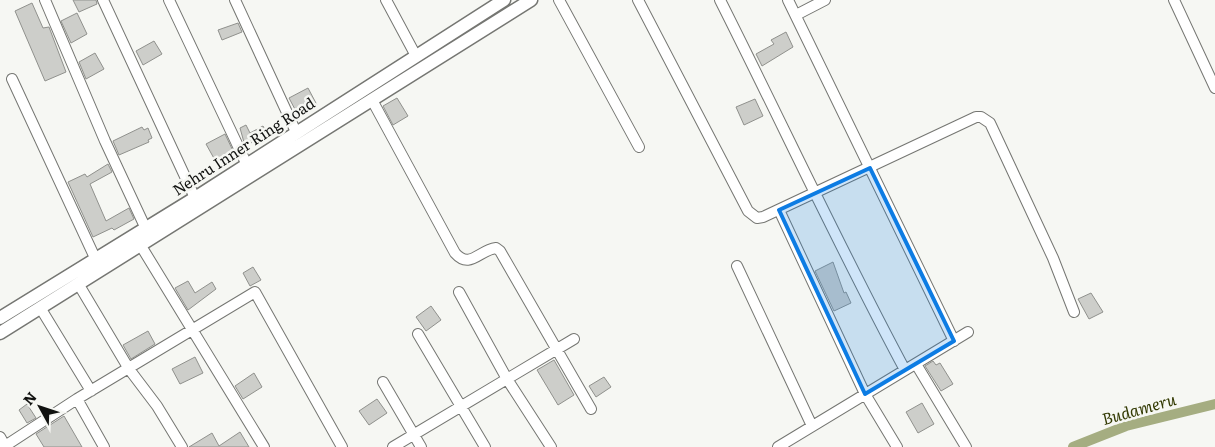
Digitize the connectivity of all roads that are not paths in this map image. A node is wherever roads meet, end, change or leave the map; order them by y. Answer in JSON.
{"nodes":[{"id":1,"x":44,"y":0,"type":"edge"},
{"id":2,"x":102,"y":0,"type":"edge"},
{"id":3,"x":169,"y":0,"type":"edge"},
{"id":4,"x":235,"y":0,"type":"edge"},
{"id":5,"x":386,"y":0,"type":"edge"},
{"id":6,"x":504,"y":0,"type":"edge"},
{"id":7,"x":531,"y":0,"type":"edge"},
{"id":8,"x":559,"y":0,"type":"edge"},
{"id":9,"x":638,"y":0,"type":"edge"},
{"id":10,"x":720,"y":0,"type":"edge"},
{"id":11,"x":788,"y":0,"type":"edge"},
{"id":12,"x":825,"y":0,"type":"edge"},
{"id":13,"x":1174,"y":0,"type":"edge"},
{"id":14,"x":796,"y":15,"type":"junction"},
{"id":15,"x":416,"y":56,"type":"junction"},
{"id":16,"x":12,"y":78,"type":"dead end"},
{"id":17,"x":1215,"y":88,"type":"edge"},
{"id":18,"x":372,"y":100,"type":"junction"},
{"id":19,"x":296,"y":132,"type":"junction"},
{"id":20,"x":639,"y":146,"type":"dead end"},
{"id":21,"x":247,"y":165,"type":"junction"},
{"id":22,"x":870,"y":168,"type":"junction"},
{"id":23,"x":816,"y":192,"type":"junction"},
{"id":24,"x":195,"y":198,"type":"junction"},
{"id":25,"x":778,"y":210,"type":"junction"},
{"id":26,"x":146,"y":229,"type":"junction"},
{"id":27,"x":141,"y":246,"type":"junction"},
{"id":28,"x":96,"y":260,"type":"junction"},
{"id":29,"x":737,"y":266,"type":"dead end"},
{"id":30,"x":80,"y":285,"type":"junction"},
{"id":31,"x":459,"y":292,"type":"dead end"},
{"id":32,"x":41,"y":309,"type":"junction"},
{"id":33,"x":1074,"y":312,"type":"dead end"},
{"id":34,"x":0,"y":318,"type":"edge"},
{"id":35,"x":193,"y":330,"type":"junction"},
{"id":36,"x":968,"y":332,"type":"dead end"},
{"id":37,"x":0,"y":333,"type":"edge"},
{"id":38,"x":418,"y":334,"type":"dead end"},
{"id":39,"x":574,"y":339,"type":"dead end"},
{"id":40,"x":954,"y":341,"type":"junction"},
{"id":41,"x":556,"y":350,"type":"junction"},
{"id":42,"x":916,"y":364,"type":"junction"},
{"id":43,"x":129,"y":369,"type":"junction"},
{"id":44,"x":905,"y":370,"type":"junction"},
{"id":45,"x":508,"y":379,"type":"junction"},
{"id":46,"x":383,"y":382,"type":"dead end"},
{"id":47,"x":91,"y":391,"type":"junction"},
{"id":48,"x":865,"y":394,"type":"junction"},
{"id":49,"x":77,"y":399,"type":"junction"},
{"id":50,"x":460,"y":407,"type":"junction"},
{"id":51,"x":591,"y":409,"type":"dead end"},
{"id":52,"x":812,"y":426,"type":"junction"},
{"id":53,"x":413,"y":435,"type":"junction"},
{"id":54,"x":3,"y":443,"type":"edge"},
{"id":55,"x":104,"y":447,"type":"edge"},
{"id":56,"x":182,"y":447,"type":"edge"},
{"id":57,"x":264,"y":447,"type":"edge"},
{"id":58,"x":342,"y":447,"type":"edge"},
{"id":59,"x":393,"y":447,"type":"edge"},
{"id":60,"x":421,"y":447,"type":"edge"},
{"id":61,"x":485,"y":447,"type":"edge"},
{"id":62,"x":551,"y":447,"type":"edge"},
{"id":63,"x":778,"y":447,"type":"edge"},
{"id":64,"x":897,"y":447,"type":"edge"},
{"id":65,"x":966,"y":447,"type":"edge"}],
"edges":[{"from":1,"to":26,"type":"street"},
{"from":2,"to":24,"type":"street"},
{"from":3,"to":21,"type":"street"},
{"from":4,"to":19,"type":"street"},
{"from":5,"to":15,"type":"street"},
{"from":6,"to":15,"type":"main road","name":"Nehru Inner Ring Road"},
{"from":7,"to":18,"type":"main road"},
{"from":8,"to":20,"type":"street"},
{"from":9,"to":25,"type":"street"},
{"from":10,"to":23,"type":"street"},
{"from":11,"to":14,"type":"street"},
{"from":12,"to":14,"type":"street"},
{"from":13,"to":17,"type":"street"},
{"from":14,"to":22,"type":"street"},
{"from":15,"to":19,"type":"main road","name":"Nehru Inner Ring Road"},
{"from":16,"to":28,"type":"street"},
{"from":18,"to":27,"type":"main road"},
{"from":18,"to":41,"type":"street"},
{"from":19,"to":21,"type":"main road","name":"Nehru Inner Ring Road"},
{"from":21,"to":24,"type":"main road","name":"Nehru Inner Ring Road"},
{"from":22,"to":23,"type":"street"},
{"from":22,"to":33,"type":"street"},
{"from":22,"to":40,"type":"street"},
{"from":23,"to":25,"type":"street"},
{"from":23,"to":44,"type":"street"},
{"from":24,"to":26,"type":"main road","name":"Nehru Inner Ring Road"},
{"from":25,"to":48,"type":"street"},
{"from":26,"to":28,"type":"main road","name":"Nehru Inner Ring Road"},
{"from":27,"to":30,"type":"main road"},
{"from":27,"to":35,"type":"street"},
{"from":28,"to":34,"type":"main road","name":"Nehru Inner Ring Road"},
{"from":29,"to":52,"type":"street"},
{"from":30,"to":32,"type":"main road"},
{"from":30,"to":43,"type":"street"},
{"from":31,"to":45,"type":"street"},
{"from":32,"to":37,"type":"main road"},
{"from":32,"to":47,"type":"street"},
{"from":35,"to":43,"type":"street"},
{"from":35,"to":57,"type":"street"},
{"from":35,"to":58,"type":"street"},
{"from":36,"to":40,"type":"street"},
{"from":38,"to":50,"type":"street"},
{"from":39,"to":41,"type":"street"},
{"from":40,"to":42,"type":"street"},
{"from":41,"to":45,"type":"street"},
{"from":41,"to":51,"type":"street"},
{"from":42,"to":44,"type":"street"},
{"from":42,"to":65,"type":"street"},
{"from":43,"to":47,"type":"street"},
{"from":43,"to":56,"type":"street"},
{"from":44,"to":48,"type":"street"},
{"from":45,"to":50,"type":"street"},
{"from":45,"to":62,"type":"street"},
{"from":46,"to":53,"type":"street"},
{"from":47,"to":49,"type":"street"},
{"from":48,"to":52,"type":"street"},
{"from":48,"to":64,"type":"street"},
{"from":49,"to":54,"type":"street"},
{"from":49,"to":55,"type":"street"},
{"from":50,"to":53,"type":"street"},
{"from":50,"to":61,"type":"street"},
{"from":52,"to":63,"type":"street"},
{"from":53,"to":59,"type":"street"},
{"from":53,"to":60,"type":"street"}]}
